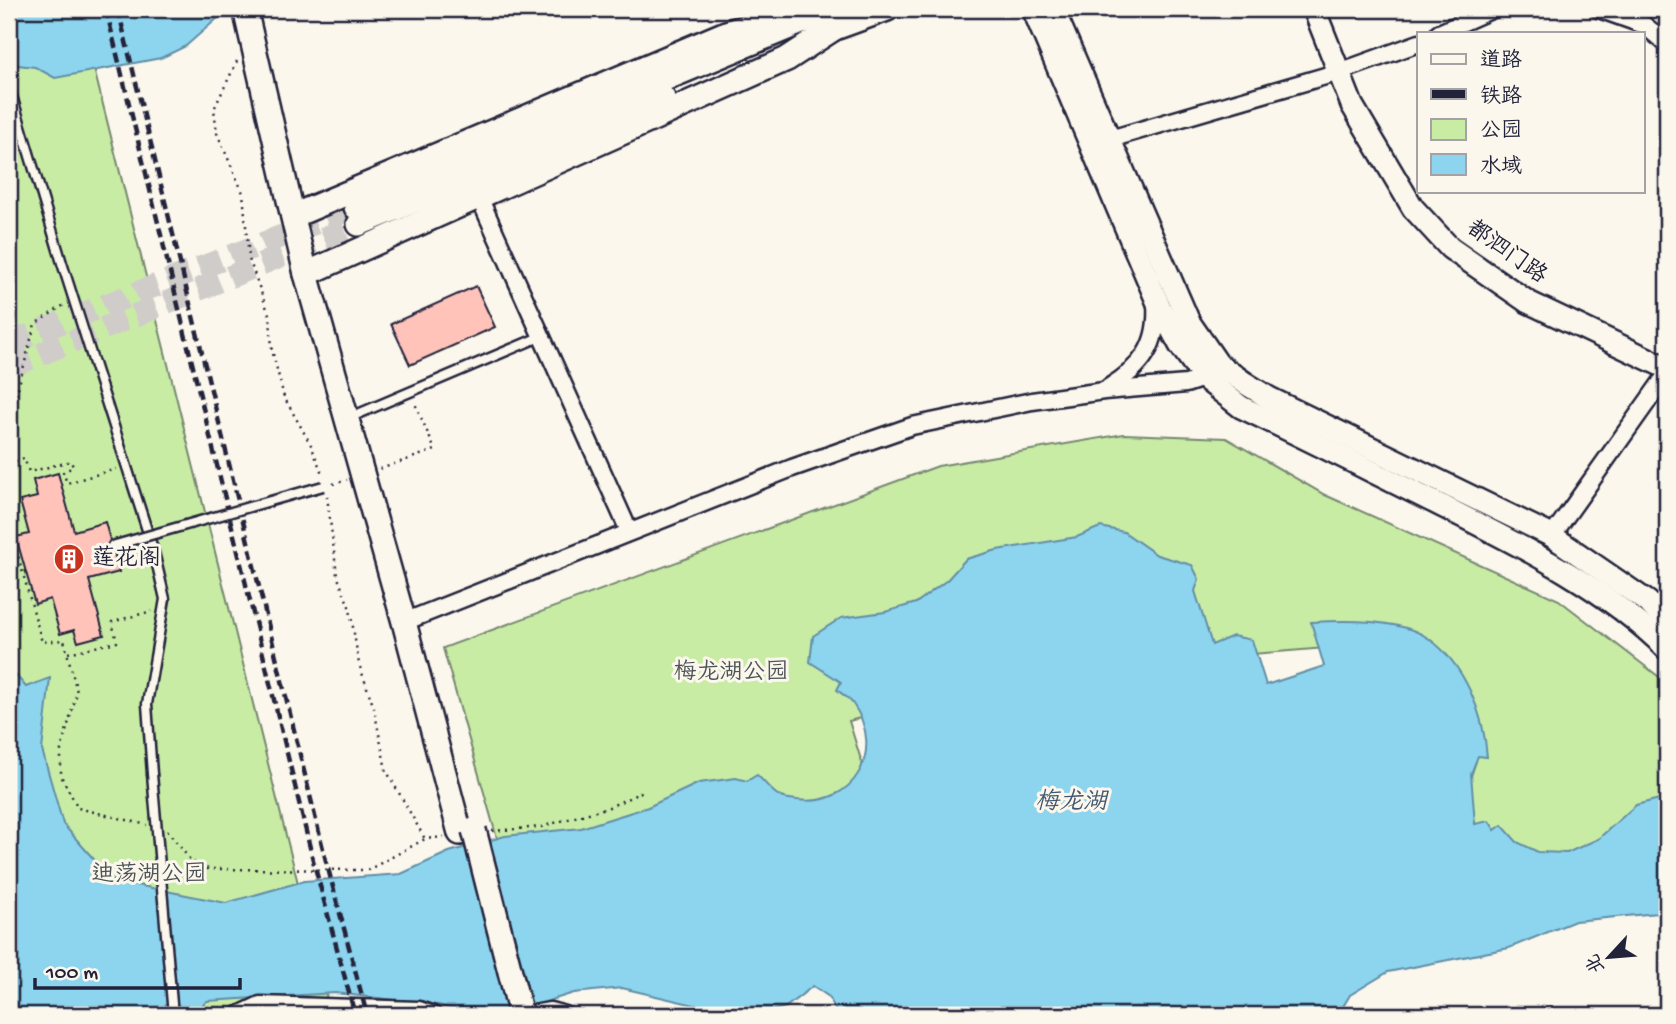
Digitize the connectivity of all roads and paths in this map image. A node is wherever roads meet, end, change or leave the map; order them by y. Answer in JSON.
{"nodes":[{"id":1,"x":245,"y":9,"type":"edge"},
{"id":2,"x":255,"y":9,"type":"edge"},
{"id":3,"x":887,"y":9,"type":"edge"},
{"id":4,"x":1032,"y":9,"type":"edge"},
{"id":5,"x":1053,"y":9,"type":"edge"},
{"id":6,"x":1314,"y":9,"type":"edge"},
{"id":7,"x":1493,"y":9,"type":"edge"},
{"id":8,"x":1599,"y":9,"type":"edge"},
{"id":9,"x":834,"y":18,"type":"edge"},
{"id":10,"x":804,"y":21,"type":"junction"},
{"id":11,"x":1441,"y":32,"type":"edge"},
{"id":12,"x":251,"y":33,"type":"junction"},
{"id":13,"x":1417,"y":44,"type":"edge"},
{"id":14,"x":1667,"y":44,"type":"edge"},
{"id":15,"x":1339,"y":72,"type":"junction"},
{"id":16,"x":9,"y":86,"type":"edge"},
{"id":17,"x":1110,"y":139,"type":"junction"},
{"id":18,"x":479,"y":197,"type":"junction"},
{"id":19,"x":298,"y":214,"type":"junction"},
{"id":20,"x":311,"y":272,"type":"junction"},
{"id":21,"x":1155,"y":295,"type":"junction"},
{"id":22,"x":73,"y":299,"type":"junction"},
{"id":23,"x":542,"y":335,"type":"junction"},
{"id":24,"x":1667,"y":368,"type":"edge"},
{"id":25,"x":1211,"y":371,"type":"junction"},
{"id":26,"x":1667,"y":373,"type":"edge"},
{"id":27,"x":1104,"y":391,"type":"junction"},
{"id":28,"x":411,"y":392,"type":"junction"},
{"id":29,"x":358,"y":414,"type":"junction"},
{"id":30,"x":9,"y":422,"type":"edge"},
{"id":31,"x":436,"y":450,"type":"dead end"},
{"id":32,"x":9,"y":464,"type":"edge"},
{"id":33,"x":126,"y":466,"type":"junction"},
{"id":34,"x":325,"y":487,"type":"junction"},
{"id":35,"x":9,"y":523,"type":"edge"},
{"id":36,"x":629,"y":531,"type":"junction"},
{"id":37,"x":1552,"y":536,"type":"junction"},
{"id":38,"x":112,"y":546,"type":"dead end"},
{"id":39,"x":164,"y":608,"type":"junction"},
{"id":40,"x":411,"y":620,"type":"junction"},
{"id":41,"x":1667,"y":623,"type":"edge"},
{"id":42,"x":1667,"y":649,"type":"edge"},
{"id":43,"x":68,"y":653,"type":"junction"},
{"id":44,"x":646,"y":790,"type":"dead end"},
{"id":45,"x":154,"y":826,"type":"dead end"},
{"id":46,"x":167,"y":830,"type":"dead end"},
{"id":47,"x":466,"y":833,"type":"junction"},
{"id":48,"x":425,"y":839,"type":"junction"},
{"id":49,"x":173,"y":1015,"type":"edge"},
{"id":50,"x":239,"y":1015,"type":"edge"},
{"id":51,"x":433,"y":1015,"type":"edge"},
{"id":52,"x":507,"y":1015,"type":"edge"},
{"id":53,"x":521,"y":1015,"type":"edge"},
{"id":54,"x":527,"y":1015,"type":"edge"},
{"id":55,"x":565,"y":1015,"type":"edge"}],
"edges":[{"from":1,"to":12,"type":"main road"},
{"from":2,"to":19,"type":"main road"},
{"from":3,"to":9,"type":"main road"},
{"from":4,"to":21,"type":"street"},
{"from":5,"to":17,"type":"street"},
{"from":6,"to":15,"type":"street","name":"都泗门路"},
{"from":7,"to":11,"type":"street"},
{"from":8,"to":14,"type":"street"},
{"from":9,"to":10,"type":"main road"},
{"from":9,"to":10,"type":"main road"},
{"from":9,"to":18,"type":"main road"},
{"from":10,"to":19,"type":"main road"},
{"from":12,"to":19,"type":"main road"},
{"from":12,"to":34,"type":"path"},
{"from":13,"to":15,"type":"street"},
{"from":15,"to":17,"type":"street"},
{"from":15,"to":24,"type":"street","name":"都泗门路"},
{"from":16,"to":22,"type":"lane"},
{"from":17,"to":25,"type":"street"},
{"from":18,"to":20,"type":"main road"},
{"from":18,"to":23,"type":"street"},
{"from":19,"to":20,"type":"main road"},
{"from":20,"to":29,"type":"main road"},
{"from":20,"to":40,"type":"main road"},
{"from":21,"to":25,"type":"street"},
{"from":21,"to":27,"type":"street"},
{"from":22,"to":30,"type":"path"},
{"from":22,"to":33,"type":"lane"},
{"from":23,"to":28,"type":"lane"},
{"from":23,"to":36,"type":"street"},
{"from":25,"to":27,"type":"street"},
{"from":25,"to":37,"type":"street"},
{"from":25,"to":42,"type":"street"},
{"from":26,"to":37,"type":"street"},
{"from":27,"to":36,"type":"street"},
{"from":28,"to":29,"type":"lane"},
{"from":28,"to":31,"type":"path"},
{"from":29,"to":40,"type":"main road"},
{"from":32,"to":33,"type":"path"},
{"from":33,"to":39,"type":"lane"},
{"from":34,"to":38,"type":"lane","bridge":true},
{"from":34,"to":48,"type":"path"},
{"from":35,"to":43,"type":"path"},
{"from":36,"to":40,"type":"street"},
{"from":37,"to":41,"type":"street"},
{"from":39,"to":43,"type":"path"},
{"from":39,"to":49,"type":"lane","bridge":true},
{"from":40,"to":47,"type":"main road"},
{"from":43,"to":45,"type":"path"},
{"from":44,"to":47,"type":"path"},
{"from":46,"to":48,"type":"path"},
{"from":47,"to":48,"type":"path"},
{"from":47,"to":52,"type":"main road"},
{"from":47,"to":53,"type":"main road","bridge":true},
{"from":50,"to":51,"type":"street"},
{"from":54,"to":55,"type":"street"}]}
